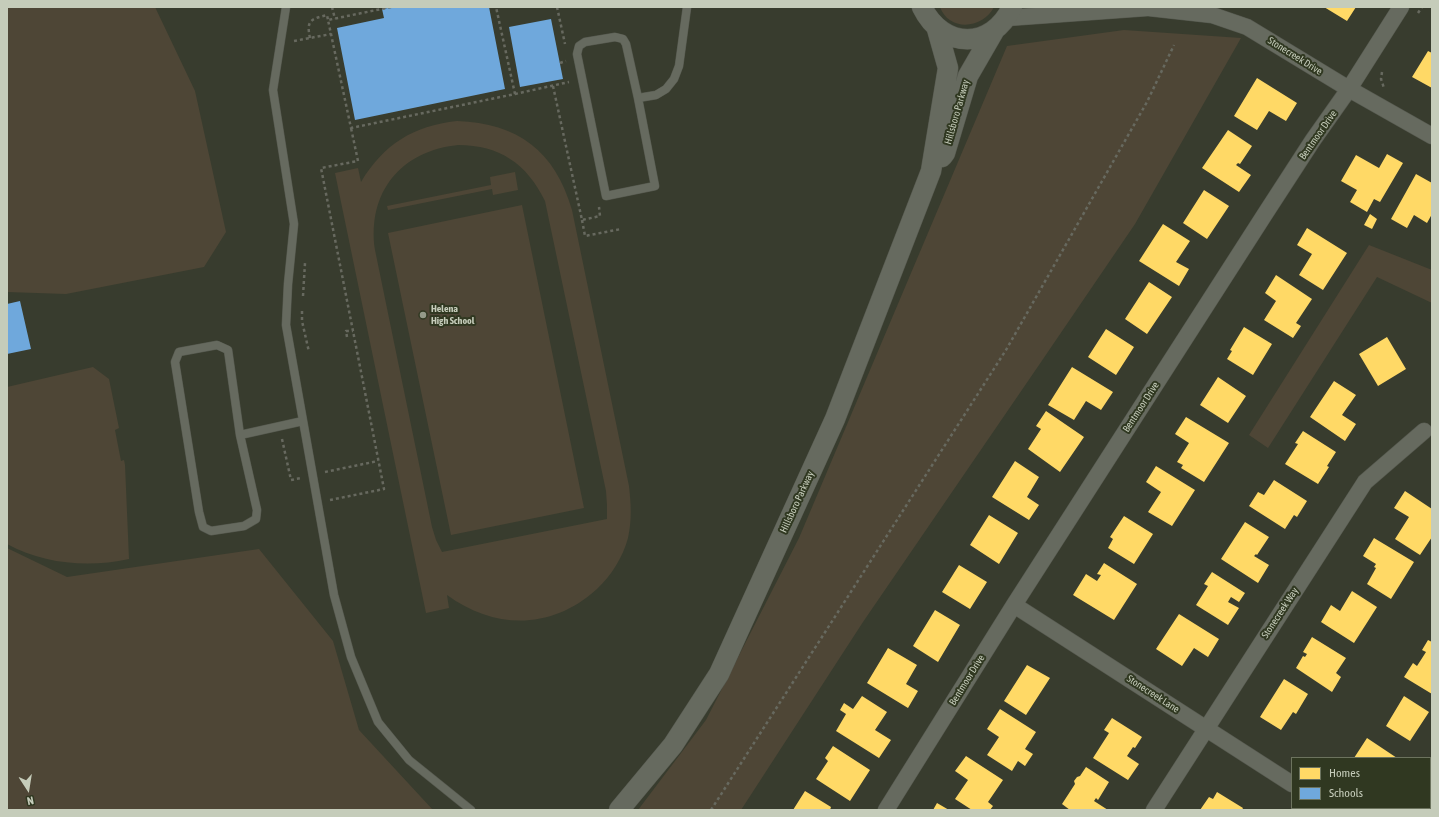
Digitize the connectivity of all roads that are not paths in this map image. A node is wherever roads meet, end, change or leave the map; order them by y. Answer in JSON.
{"nodes":[{"id":1,"x":286,"y":7,"type":"edge"},
{"id":2,"x":687,"y":7,"type":"edge"},
{"id":3,"x":922,"y":7,"type":"edge"},
{"id":4,"x":1401,"y":7,"type":"edge"},
{"id":5,"x":1144,"y":8,"type":"edge"},
{"id":6,"x":1004,"y":19,"type":"edge"},
{"id":7,"x":937,"y":29,"type":"junction"},
{"id":8,"x":1350,"y":89,"type":"junction"},
{"id":9,"x":638,"y":98,"type":"junction"},
{"id":10,"x":1432,"y":136,"type":"edge"},
{"id":11,"x":931,"y":171,"type":"junction"},
{"id":12,"x":303,"y":421,"type":"junction"},
{"id":13,"x":1424,"y":431,"type":"dead end"},
{"id":14,"x":240,"y":435,"type":"junction"},
{"id":15,"x":1014,"y":605,"type":"junction"},
{"id":16,"x":1206,"y":728,"type":"junction"},
{"id":17,"x":1291,"y":783,"type":"edge"},
{"id":18,"x":471,"y":810,"type":"edge"},
{"id":19,"x":620,"y":810,"type":"edge"},
{"id":20,"x":886,"y":810,"type":"edge"},
{"id":21,"x":1154,"y":810,"type":"edge"}],
"edges":[{"from":1,"to":12,"type":"lane"},
{"from":2,"to":9,"type":"lane"},
{"from":3,"to":7,"type":"street"},
{"from":4,"to":8,"type":"street","name":"Bentmoor Drive"},
{"from":5,"to":6,"type":"street","name":"Stonecreek Drive"},
{"from":5,"to":8,"type":"street","name":"Stonecreek Drive"},
{"from":6,"to":7,"type":"street"},
{"from":6,"to":11,"type":"street","name":"Hillsboro Parkway"},
{"from":7,"to":11,"type":"street","name":"Hillsboro Parkway"},
{"from":8,"to":10,"type":"street","name":"Stonecreek Drive"},
{"from":8,"to":15,"type":"street","name":"Bentmoor Drive"},
{"from":9,"to":9,"type":"lane"},
{"from":11,"to":19,"type":"street","name":"Hillsboro Parkway"},
{"from":12,"to":14,"type":"lane"},
{"from":12,"to":18,"type":"lane"},
{"from":13,"to":16,"type":"street","name":"Stonecreek Way"},
{"from":14,"to":14,"type":"lane"},
{"from":15,"to":16,"type":"street","name":"Stonecreek Lane"},
{"from":15,"to":20,"type":"street","name":"Bentmoor Drive"},
{"from":16,"to":17,"type":"street","name":"Stonecreek Lane"},
{"from":16,"to":21,"type":"street","name":"Stonecreek Way"}]}
